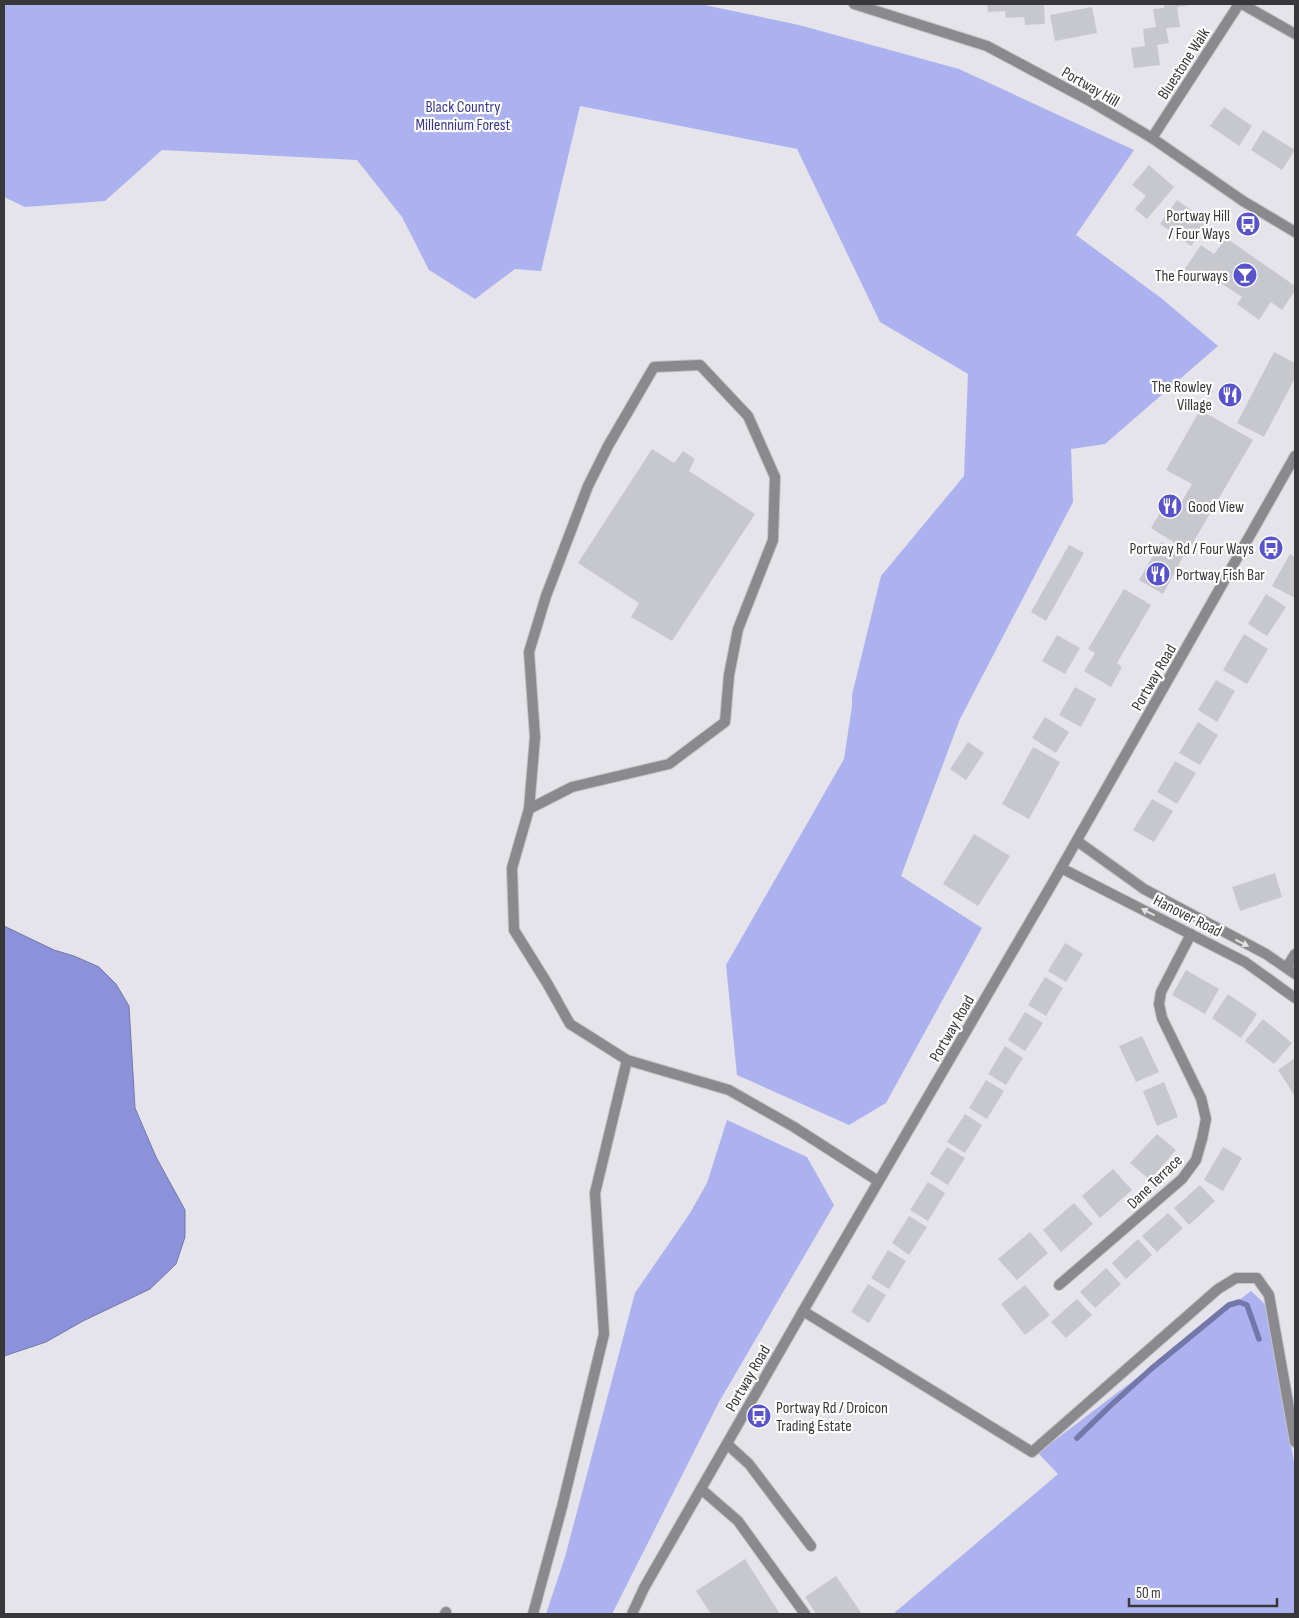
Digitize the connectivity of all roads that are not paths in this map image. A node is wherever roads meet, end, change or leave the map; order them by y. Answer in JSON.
{"nodes":[{"id":1,"x":854,"y":4,"type":"edge"},
{"id":2,"x":1240,"y":4,"type":"edge"},
{"id":3,"x":875,"y":6,"type":"edge"},
{"id":4,"x":1295,"y":34,"type":"edge"},
{"id":5,"x":1152,"y":138,"type":"junction"},
{"id":6,"x":1295,"y":232,"type":"edge"},
{"id":7,"x":1295,"y":456,"type":"edge"},
{"id":8,"x":529,"y":809,"type":"junction"},
{"id":9,"x":1077,"y":841,"type":"junction"},
{"id":10,"x":1061,"y":868,"type":"junction"},
{"id":11,"x":1199,"y":920,"type":"junction"},
{"id":12,"x":1191,"y":934,"type":"junction"},
{"id":13,"x":1295,"y":954,"type":"edge"},
{"id":14,"x":1286,"y":967,"type":"junction"},
{"id":15,"x":1295,"y":974,"type":"edge"},
{"id":16,"x":1275,"y":983,"type":"junction"},
{"id":17,"x":1295,"y":998,"type":"edge"},
{"id":18,"x":627,"y":1060,"type":"junction"},
{"id":19,"x":878,"y":1181,"type":"junction"},
{"id":20,"x":1059,"y":1285,"type":"dead end"},
{"id":21,"x":803,"y":1310,"type":"junction"},
{"id":22,"x":1295,"y":1442,"type":"edge"},
{"id":23,"x":726,"y":1444,"type":"junction"},
{"id":24,"x":701,"y":1489,"type":"junction"},
{"id":25,"x":811,"y":1546,"type":"dead end"},
{"id":26,"x":533,"y":1614,"type":"edge"},
{"id":27,"x":632,"y":1614,"type":"edge"},
{"id":28,"x":805,"y":1614,"type":"edge"}],
"edges":[{"from":1,"to":3,"type":"street","name":"Portway Hill"},
{"from":2,"to":4,"type":"street"},
{"from":2,"to":5,"type":"street","name":"Bluestone Walk"},
{"from":3,"to":5,"type":"street","name":"Portway Hill"},
{"from":5,"to":6,"type":"street","name":"Portway Hill"},
{"from":7,"to":9,"type":"street","name":"Portway Road"},
{"from":8,"to":8,"type":"street"},
{"from":8,"to":18,"type":"street"},
{"from":9,"to":10,"type":"street","name":"Portway Road"},
{"from":9,"to":11,"type":"street","name":"Hanover Road"},
{"from":12,"to":10,"type":"street","name":"Hanover Road","one_way":true},
{"from":10,"to":19,"type":"street","name":"Portway Road"},
{"from":11,"to":12,"type":"street","name":"Dane Terrace"},
{"from":11,"to":14,"type":"street","name":"Hanover Road","one_way":true},
{"from":12,"to":16,"type":"street","name":"Hanover Road"},
{"from":12,"to":20,"type":"street","name":"Dane Terrace"},
{"from":13,"to":14,"type":"street"},
{"from":14,"to":15,"type":"street","name":"Hanover Road"},
{"from":14,"to":16,"type":"street"},
{"from":16,"to":17,"type":"street","name":"Hanover Road"},
{"from":18,"to":19,"type":"street"},
{"from":18,"to":26,"type":"street"},
{"from":19,"to":21,"type":"street","name":"Portway Road"},
{"from":21,"to":22,"type":"street"},
{"from":21,"to":23,"type":"street","name":"Portway Road"},
{"from":23,"to":24,"type":"street","name":"Portway Road"},
{"from":23,"to":25,"type":"street"},
{"from":24,"to":27,"type":"street","name":"Portway Road"},
{"from":24,"to":28,"type":"street"}]}
